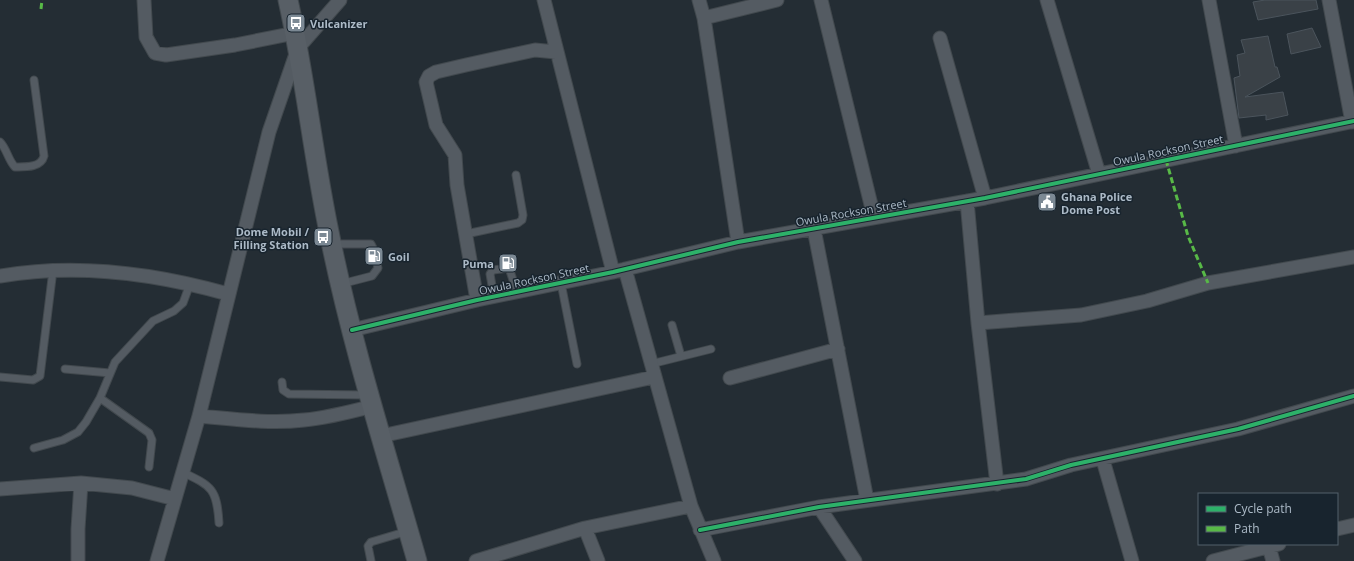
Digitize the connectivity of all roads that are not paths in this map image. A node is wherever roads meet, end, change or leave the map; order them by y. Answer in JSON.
{"nodes":[{"id":1,"x":144,"y":0,"type":"edge"},
{"id":2,"x":288,"y":0,"type":"edge"},
{"id":3,"x":340,"y":0,"type":"edge"},
{"id":4,"x":544,"y":0,"type":"edge"},
{"id":5,"x":699,"y":0,"type":"edge"},
{"id":6,"x":777,"y":0,"type":"edge"},
{"id":7,"x":821,"y":0,"type":"edge"},
{"id":8,"x":1046,"y":0,"type":"edge"},
{"id":9,"x":1209,"y":0,"type":"edge"},
{"id":10,"x":1329,"y":0,"type":"edge"},
{"id":11,"x":704,"y":18,"type":"junction"},
{"id":12,"x":940,"y":38,"type":"dead end"},
{"id":13,"x":297,"y":41,"type":"junction"},
{"id":14,"x":556,"y":52,"type":"junction"},
{"id":15,"x":34,"y":80,"type":"dead end"},
{"id":16,"x":1353,"y":122,"type":"edge"},
{"id":17,"x":0,"y":142,"type":"edge"},
{"id":18,"x":1236,"y":146,"type":"junction"},
{"id":19,"x":1099,"y":174,"type":"junction"},
{"id":20,"x":516,"y":175,"type":"dead end"},
{"id":21,"x":985,"y":198,"type":"junction"},
{"id":22,"x":967,"y":201,"type":"junction"},
{"id":23,"x":874,"y":216,"type":"junction"},
{"id":24,"x":814,"y":229,"type":"junction"},
{"id":25,"x":466,"y":234,"type":"junction"},
{"id":26,"x":738,"y":242,"type":"junction"},
{"id":27,"x":332,"y":244,"type":"junction"},
{"id":28,"x":1354,"y":257,"type":"edge"},
{"id":29,"x":53,"y":270,"type":"junction"},
{"id":30,"x":619,"y":271,"type":"junction"},
{"id":31,"x":0,"y":276,"type":"edge"},
{"id":32,"x":562,"y":283,"type":"junction"},
{"id":33,"x":190,"y":284,"type":"junction"},
{"id":34,"x":341,"y":284,"type":"junction"},
{"id":35,"x":517,"y":292,"type":"junction"},
{"id":36,"x":228,"y":294,"type":"junction"},
{"id":37,"x":494,"y":296,"type":"junction"},
{"id":38,"x":477,"y":300,"type":"junction"},
{"id":39,"x":978,"y":323,"type":"junction"},
{"id":40,"x":672,"y":325,"type":"dead end"},
{"id":41,"x":352,"y":330,"type":"junction"},
{"id":42,"x":711,"y":349,"type":"dead end"},
{"id":43,"x":838,"y":349,"type":"junction"},
{"id":44,"x":681,"y":356,"type":"junction"},
{"id":45,"x":577,"y":364,"type":"dead end"},
{"id":46,"x":651,"y":364,"type":"junction"},
{"id":47,"x":65,"y":369,"type":"dead end"},
{"id":48,"x":110,"y":373,"type":"junction"},
{"id":49,"x":0,"y":377,"type":"edge"},
{"id":50,"x":654,"y":377,"type":"junction"},
{"id":51,"x":730,"y":378,"type":"dead end"},
{"id":52,"x":282,"y":382,"type":"dead end"},
{"id":53,"x":1354,"y":396,"type":"edge"},
{"id":54,"x":100,"y":398,"type":"junction"},
{"id":55,"x":371,"y":400,"type":"junction"},
{"id":56,"x":199,"y":416,"type":"junction"},
{"id":57,"x":382,"y":436,"type":"junction"},
{"id":58,"x":34,"y":448,"type":"dead end"},
{"id":59,"x":1103,"y":460,"type":"junction"},
{"id":60,"x":149,"y":467,"type":"dead end"},
{"id":61,"x":182,"y":472,"type":"junction"},
{"id":62,"x":81,"y":484,"type":"junction"},
{"id":63,"x":997,"y":484,"type":"junction"},
{"id":64,"x":0,"y":489,"type":"edge"},
{"id":65,"x":175,"y":499,"type":"junction"},
{"id":66,"x":868,"y":500,"type":"junction"},
{"id":67,"x":691,"y":506,"type":"junction"},
{"id":68,"x":820,"y":507,"type":"junction"},
{"id":69,"x":219,"y":523,"type":"dead end"},
{"id":70,"x":1354,"y":525,"type":"edge"},
{"id":71,"x":585,"y":528,"type":"junction"},
{"id":72,"x":1338,"y":529,"type":"edge"},
{"id":73,"x":700,"y":530,"type":"junction"},
{"id":74,"x":409,"y":531,"type":"junction"},
{"id":75,"x":1274,"y":545,"type":"edge"},
{"id":76,"x":78,"y":561,"type":"edge"},
{"id":77,"x":157,"y":561,"type":"edge"},
{"id":78,"x":371,"y":561,"type":"edge"},
{"id":79,"x":417,"y":561,"type":"edge"},
{"id":80,"x":476,"y":561,"type":"edge"},
{"id":81,"x":598,"y":561,"type":"edge"},
{"id":82,"x":714,"y":561,"type":"edge"},
{"id":83,"x":855,"y":561,"type":"edge"},
{"id":84,"x":1132,"y":561,"type":"edge"},
{"id":85,"x":1213,"y":561,"type":"edge"},
{"id":86,"x":1273,"y":561,"type":"edge"}],
"edges":[{"from":1,"to":13,"type":"street"},
{"from":2,"to":13,"type":"main road"},
{"from":3,"to":13,"type":"street"},
{"from":4,"to":14,"type":"street"},
{"from":5,"to":11,"type":"street"},
{"from":6,"to":11,"type":"street"},
{"from":7,"to":23,"type":"street"},
{"from":8,"to":19,"type":"street"},
{"from":9,"to":18,"type":"street"},
{"from":10,"to":16,"type":"street"},
{"from":11,"to":26,"type":"street"},
{"from":12,"to":21,"type":"street"},
{"from":13,"to":27,"type":"main road"},
{"from":13,"to":36,"type":"street"},
{"from":14,"to":25,"type":"street"},
{"from":14,"to":30,"type":"street"},
{"from":15,"to":17,"type":"lane"},
{"from":16,"to":18,"type":"street","name":"Owula Rockson Street"},
{"from":18,"to":19,"type":"street","name":"Owula Rockson Street"},
{"from":19,"to":21,"type":"street","name":"Owula Rockson Street"},
{"from":20,"to":25,"type":"lane"},
{"from":21,"to":22,"type":"street","name":"Owula Rockson Street"},
{"from":22,"to":23,"type":"street","name":"Owula Rockson Street"},
{"from":22,"to":39,"type":"street"},
{"from":23,"to":24,"type":"street","name":"Owula Rockson Street"},
{"from":24,"to":26,"type":"street","name":"Owula Rockson Street"},
{"from":24,"to":43,"type":"street"},
{"from":25,"to":38,"type":"street"},
{"from":26,"to":30,"type":"street","name":"Owula Rockson Street"},
{"from":27,"to":34,"type":"main road"},
{"from":27,"to":34,"type":"lane"},
{"from":28,"to":39,"type":"street"},
{"from":29,"to":31,"type":"street"},
{"from":29,"to":33,"type":"street"},
{"from":29,"to":49,"type":"lane"},
{"from":30,"to":32,"type":"street","name":"Owula Rockson Street"},
{"from":30,"to":46,"type":"street"},
{"from":32,"to":35,"type":"street","name":"Owula Rockson Street"},
{"from":32,"to":45,"type":"lane"},
{"from":33,"to":36,"type":"street"},
{"from":33,"to":48,"type":"lane"},
{"from":34,"to":41,"type":"main road"},
{"from":35,"to":37,"type":"street","name":"Owula Rockson Street"},
{"from":35,"to":37,"type":"lane"},
{"from":36,"to":56,"type":"street"},
{"from":37,"to":38,"type":"street","name":"Owula Rockson Street"},
{"from":38,"to":41,"type":"street","name":"Owula Rockson Street"},
{"from":39,"to":63,"type":"street"},
{"from":40,"to":44,"type":"lane"},
{"from":41,"to":55,"type":"main road"},
{"from":42,"to":44,"type":"lane"},
{"from":43,"to":51,"type":"street"},
{"from":43,"to":66,"type":"street"},
{"from":44,"to":46,"type":"lane"},
{"from":46,"to":50,"type":"street"},
{"from":47,"to":48,"type":"lane"},
{"from":48,"to":54,"type":"lane"},
{"from":50,"to":57,"type":"street"},
{"from":50,"to":67,"type":"street"},
{"from":52,"to":55,"type":"lane"},
{"from":53,"to":59,"type":"street"},
{"from":54,"to":58,"type":"lane"},
{"from":54,"to":60,"type":"lane"},
{"from":55,"to":56,"type":"street"},
{"from":55,"to":57,"type":"main road"},
{"from":56,"to":61,"type":"street"},
{"from":57,"to":74,"type":"main road"},
{"from":59,"to":63,"type":"street"},
{"from":59,"to":84,"type":"street"},
{"from":61,"to":65,"type":"street"},
{"from":61,"to":69,"type":"lane"},
{"from":62,"to":64,"type":"street"},
{"from":62,"to":65,"type":"street"},
{"from":62,"to":76,"type":"street"},
{"from":63,"to":66,"type":"street"},
{"from":65,"to":77,"type":"street"},
{"from":66,"to":68,"type":"street"},
{"from":67,"to":71,"type":"street"},
{"from":67,"to":73,"type":"street"},
{"from":68,"to":73,"type":"street"},
{"from":68,"to":83,"type":"street"},
{"from":70,"to":72,"type":"street"},
{"from":71,"to":80,"type":"street"},
{"from":71,"to":81,"type":"street"},
{"from":73,"to":82,"type":"street"},
{"from":74,"to":78,"type":"lane"},
{"from":74,"to":79,"type":"main road"},
{"from":75,"to":85,"type":"street"},
{"from":75,"to":86,"type":"street"}]}
